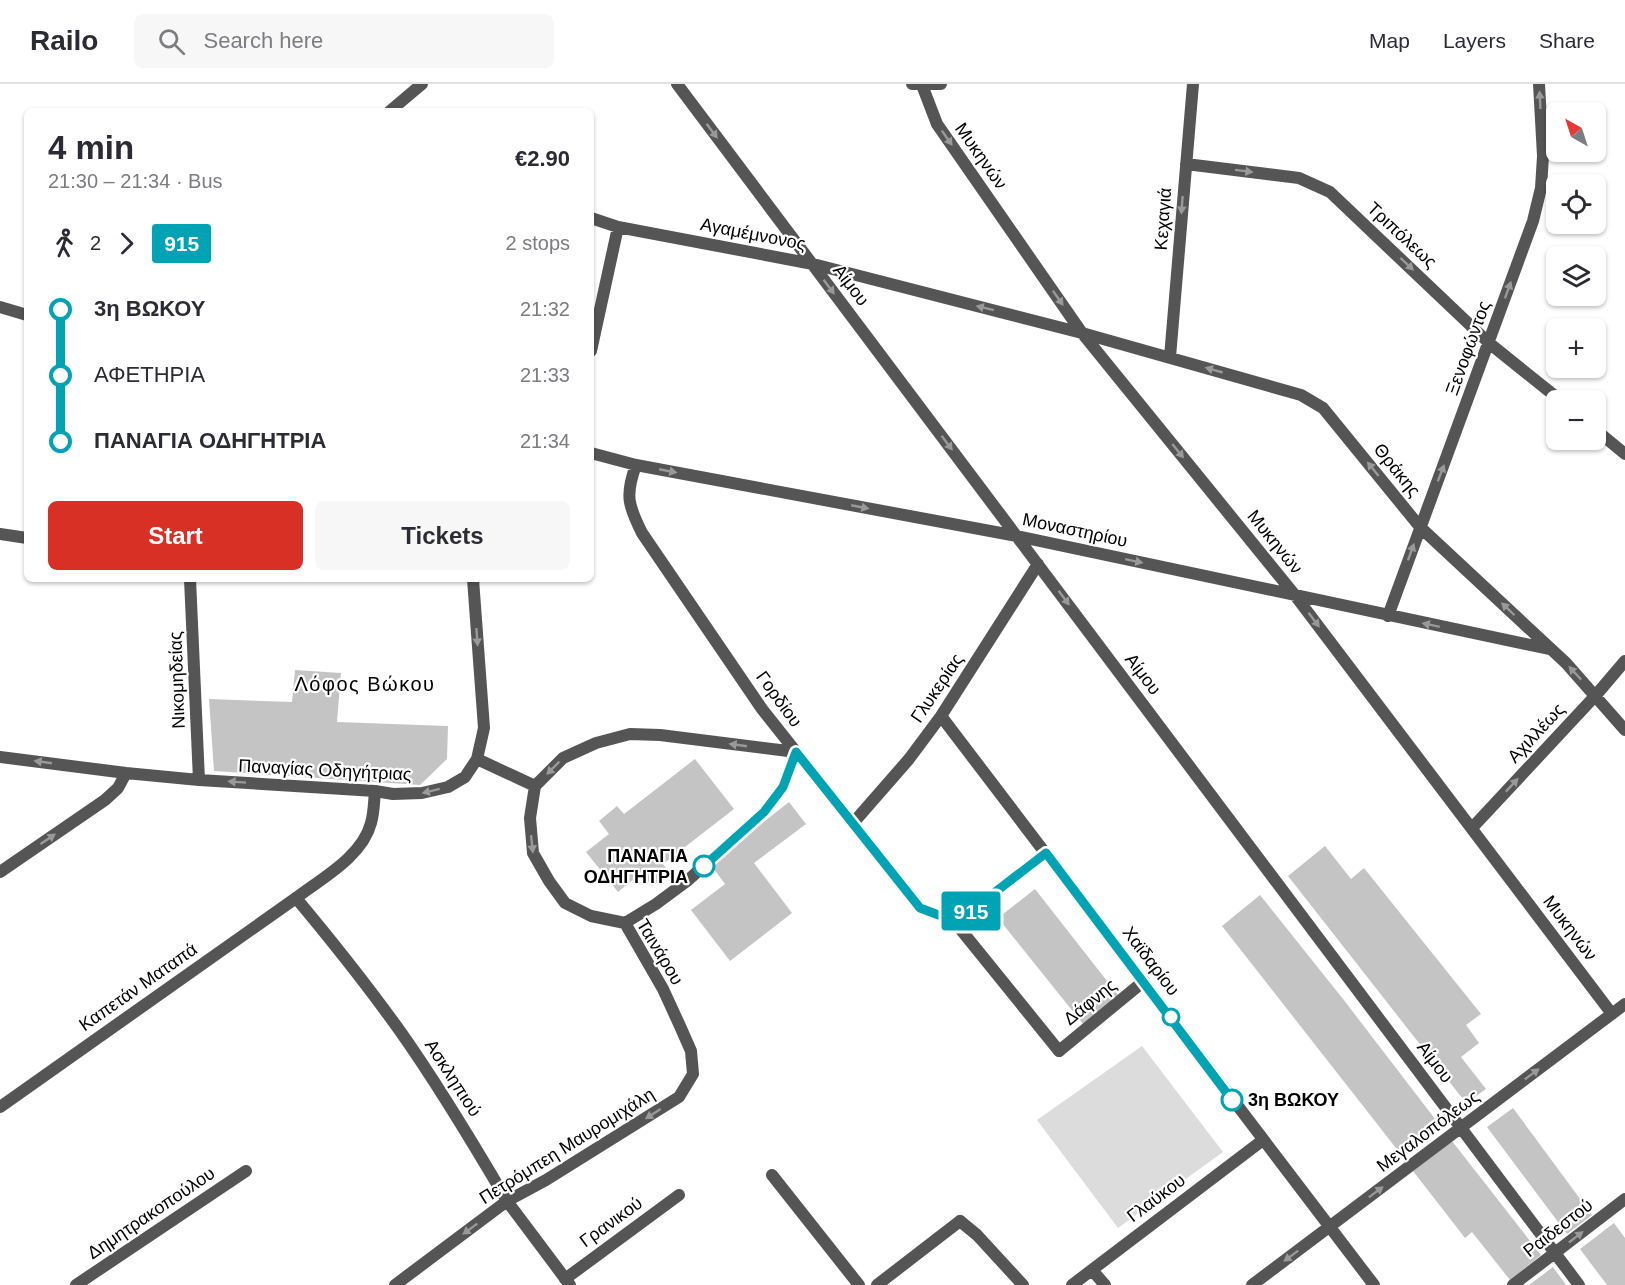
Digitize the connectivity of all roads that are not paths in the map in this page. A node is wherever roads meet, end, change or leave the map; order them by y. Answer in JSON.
{"nodes":[{"id":1,"x":422,"y":84,"type":"edge"},
{"id":2,"x":677,"y":84,"type":"edge"},
{"id":3,"x":941,"y":84,"type":"edge"},
{"id":4,"x":1193,"y":84,"type":"edge"},
{"id":5,"x":1539,"y":84,"type":"edge"},
{"id":6,"x":917,"y":85,"type":"edge"},
{"id":7,"x":394,"y":108,"type":"edge"},
{"id":8,"x":1186,"y":164,"type":"junction"},
{"id":9,"x":594,"y":219,"type":"edge"},
{"id":10,"x":618,"y":226,"type":"junction"},
{"id":11,"x":813,"y":264,"type":"junction"},
{"id":12,"x":0,"y":308,"type":"edge"},
{"id":13,"x":24,"y":314,"type":"edge"},
{"id":14,"x":1082,"y":333,"type":"junction"},
{"id":15,"x":594,"y":337,"type":"edge"},
{"id":16,"x":1489,"y":342,"type":"junction"},
{"id":17,"x":1170,"y":357,"type":"junction"},
{"id":18,"x":1548,"y":390,"type":"edge"},
{"id":19,"x":1606,"y":437,"type":"edge"},
{"id":20,"x":1624,"y":449,"type":"edge"},
{"id":21,"x":594,"y":454,"type":"edge"},
{"id":22,"x":636,"y":465,"type":"junction"},
{"id":23,"x":1420,"y":527,"type":"junction"},
{"id":24,"x":0,"y":534,"type":"edge"},
{"id":25,"x":1017,"y":536,"type":"junction"},
{"id":26,"x":24,"y":538,"type":"edge"},
{"id":27,"x":1038,"y":564,"type":"junction"},
{"id":28,"x":190,"y":582,"type":"edge"},
{"id":29,"x":473,"y":582,"type":"edge"},
{"id":30,"x":1294,"y":594,"type":"junction"},
{"id":31,"x":1388,"y":616,"type":"junction"},
{"id":32,"x":1550,"y":650,"type":"junction"},
{"id":33,"x":1625,"y":661,"type":"edge"},
{"id":34,"x":1596,"y":695,"type":"junction"},
{"id":35,"x":941,"y":716,"type":"junction"},
{"id":36,"x":1625,"y":730,"type":"edge"},
{"id":37,"x":796,"y":752,"type":"junction"},
{"id":38,"x":0,"y":757,"type":"edge"},
{"id":39,"x":477,"y":759,"type":"junction"},
{"id":40,"x":126,"y":773,"type":"junction"},
{"id":41,"x":199,"y":780,"type":"junction"},
{"id":42,"x":535,"y":786,"type":"junction"},
{"id":43,"x":375,"y":791,"type":"junction"},
{"id":44,"x":854,"y":822,"type":"junction"},
{"id":45,"x":1472,"y":828,"type":"junction"},
{"id":46,"x":1046,"y":853,"type":"junction"},
{"id":47,"x":0,"y":872,"type":"edge"},
{"id":48,"x":296,"y":898,"type":"junction"},
{"id":49,"x":952,"y":920,"type":"junction"},
{"id":50,"x":625,"y":923,"type":"junction"},
{"id":51,"x":1144,"y":981,"type":"junction"},
{"id":52,"x":1625,"y":1004,"type":"edge"},
{"id":53,"x":1612,"y":1014,"type":"junction"},
{"id":54,"x":693,"y":1074,"type":"joint"},
{"id":55,"x":0,"y":1107,"type":"edge"},
{"id":56,"x":1461,"y":1128,"type":"junction"},
{"id":57,"x":1263,"y":1140,"type":"junction"},
{"id":58,"x":246,"y":1171,"type":"dead end"},
{"id":59,"x":772,"y":1175,"type":"dead end"},
{"id":60,"x":679,"y":1195,"type":"dead end"},
{"id":61,"x":1625,"y":1199,"type":"edge"},
{"id":62,"x":507,"y":1200,"type":"junction"},
{"id":63,"x":1330,"y":1227,"type":"junction"},
{"id":64,"x":1555,"y":1253,"type":"junction"},
{"id":65,"x":1092,"y":1270,"type":"junction"},
{"id":66,"x":568,"y":1282,"type":"edge"},
{"id":67,"x":76,"y":1285,"type":"edge"},
{"id":68,"x":395,"y":1285,"type":"edge"},
{"id":69,"x":859,"y":1285,"type":"edge"},
{"id":70,"x":878,"y":1285,"type":"edge"},
{"id":71,"x":1023,"y":1285,"type":"edge"},
{"id":72,"x":1072,"y":1285,"type":"edge"},
{"id":73,"x":1105,"y":1285,"type":"edge"},
{"id":74,"x":1252,"y":1285,"type":"edge"},
{"id":75,"x":1374,"y":1285,"type":"edge"},
{"id":76,"x":1513,"y":1285,"type":"edge"},
{"id":77,"x":1580,"y":1285,"type":"edge"}],
"edges":[{"from":1,"to":7,"type":"street"},
{"from":2,"to":11,"type":"street","name":"Αίμου","one_way":true},
{"from":3,"to":6,"type":"street"},
{"from":4,"to":8,"type":"street","name":"Κεχαγιά"},
{"from":16,"to":5,"type":"street","name":"Ξενοφώντος","one_way":true},
{"from":6,"to":14,"type":"street","name":"Μυκηνών","one_way":true},
{"from":8,"to":16,"type":"street","name":"Τριπόλεως","one_way":true},
{"from":8,"to":17,"type":"street","name":"Κεχαγιά","one_way":true},
{"from":9,"to":10,"type":"street","name":"Αγαμέμνονος"},
{"from":10,"to":11,"type":"street","name":"Αγαμέμνονος"},
{"from":10,"to":15,"type":"street"},
{"from":14,"to":11,"type":"street","name":"Αγαμέμνονος","one_way":true},
{"from":11,"to":25,"type":"street","name":"Αίμου","one_way":true},
{"from":12,"to":13,"type":"street"},
{"from":14,"to":17,"type":"street","name":"Θράκης"},
{"from":14,"to":30,"type":"street","name":"Μυκηνών","one_way":true},
{"from":16,"to":18,"type":"street","name":"Τριπόλεως"},
{"from":23,"to":16,"type":"street","name":"Ξενοφώντος","one_way":true},
{"from":23,"to":17,"type":"street","name":"Θράκης","one_way":true},
{"from":19,"to":20,"type":"street"},
{"from":21,"to":22,"type":"street","name":"Μοναστηρίου"},
{"from":22,"to":25,"type":"street","name":"Μοναστηρίου","one_way":true},
{"from":22,"to":37,"type":"street","name":"Γορδίου"},
{"from":31,"to":23,"type":"street","name":"Ξενοφώντος","one_way":true},
{"from":32,"to":23,"type":"street","name":"Θράκης","one_way":true},
{"from":24,"to":26,"type":"street"},
{"from":25,"to":27,"type":"street","name":"Αίμου"},
{"from":25,"to":30,"type":"street","name":"Μοναστηρίου","one_way":true},
{"from":27,"to":35,"type":"street","name":"Γλυκερίας"},
{"from":27,"to":56,"type":"street","name":"Αίμου","one_way":true},
{"from":28,"to":41,"type":"street","name":"Νικομηδείας"},
{"from":29,"to":39,"type":"street","one_way":true},
{"from":30,"to":31,"type":"street","name":"Μοναστηρίου"},
{"from":30,"to":45,"type":"street","name":"Μυκηνών","one_way":true},
{"from":32,"to":31,"type":"street","name":"Μοναστηρίου","one_way":true},
{"from":34,"to":32,"type":"street","name":"Θράκης","one_way":true},
{"from":33,"to":34,"type":"street","name":"Αχιλλέως"},
{"from":34,"to":36,"type":"street","name":"Θράκης"},
{"from":45,"to":34,"type":"street","name":"Αχιλλέως","one_way":true},
{"from":35,"to":44,"type":"street","name":"Γλυκερίας"},
{"from":35,"to":46,"type":"street","name":"Χαϊδαρίου"},
{"from":37,"to":42,"type":"street","one_way":true},
{"from":37,"to":44,"type":"street","name":"Γορδίου"},
{"from":37,"to":50,"type":"street"},
{"from":40,"to":38,"type":"street","name":"Παναγίας Οδηγήτριας","one_way":true},
{"from":39,"to":42,"type":"street"},
{"from":39,"to":43,"type":"street","name":"Παναγίας Οδηγήτριας","one_way":true},
{"from":40,"to":41,"type":"street","name":"Παναγίας Οδηγήτριας"},
{"from":47,"to":40,"type":"street","one_way":true},
{"from":43,"to":41,"type":"street","name":"Παναγίας Οδηγήτριας","one_way":true},
{"from":42,"to":50,"type":"street","name":"Ταινάρου","one_way":true},
{"from":43,"to":48,"type":"street","name":"Καπετάν Ματαπά"},
{"from":44,"to":49,"type":"street","name":"Γορδίου"},
{"from":45,"to":53,"type":"street","name":"Μυκηνών"},
{"from":46,"to":49,"type":"street"},
{"from":46,"to":51,"type":"street","name":"Χαϊδαρίου"},
{"from":48,"to":55,"type":"street","name":"Καπετάν Ματαπά"},
{"from":48,"to":62,"type":"street","name":"Ασκληπιού"},
{"from":49,"to":51,"type":"street","name":"Δάφνης"},
{"from":50,"to":54,"type":"street","name":"Ταινάρου"},
{"from":51,"to":57,"type":"street","name":"Χαϊδαρίου"},
{"from":52,"to":53,"type":"street","name":"Μεγαλοπόλεως"},
{"from":56,"to":53,"type":"street","name":"Μεγαλοπόλεως","one_way":true},
{"from":54,"to":62,"type":"street","name":"Πετρόμπεη Μαυρομιχάλη","one_way":true},
{"from":63,"to":56,"type":"street","name":"Μεγαλοπόλεως","one_way":true},
{"from":56,"to":64,"type":"street","name":"Αίμου"},
{"from":57,"to":63,"type":"street","name":"Χαϊδαρίου"},
{"from":57,"to":65,"type":"street","name":"Γλαύκου"},
{"from":58,"to":67,"type":"street","name":"Δημητρακοπούλου"},
{"from":59,"to":69,"type":"street"},
{"from":60,"to":66,"type":"street","name":"Γρανικού"},
{"from":64,"to":61,"type":"street","name":"Ραιδεστού","one_way":true},
{"from":62,"to":66,"type":"street","name":"Ασκληπιού"},
{"from":62,"to":68,"type":"street","name":"Πετρόμπεη Μαυρομιχάλη","one_way":true},
{"from":63,"to":74,"type":"street","name":"Μεγαλοπόλεως","one_way":true},
{"from":63,"to":75,"type":"street","name":"Χαϊδαρίου"},
{"from":64,"to":76,"type":"street","name":"Ραιδεστού"},
{"from":64,"to":77,"type":"street","name":"Αίμου"},
{"from":65,"to":72,"type":"street","name":"Γλαύκου"},
{"from":65,"to":73,"type":"street"},
{"from":70,"to":71,"type":"street"}]}
